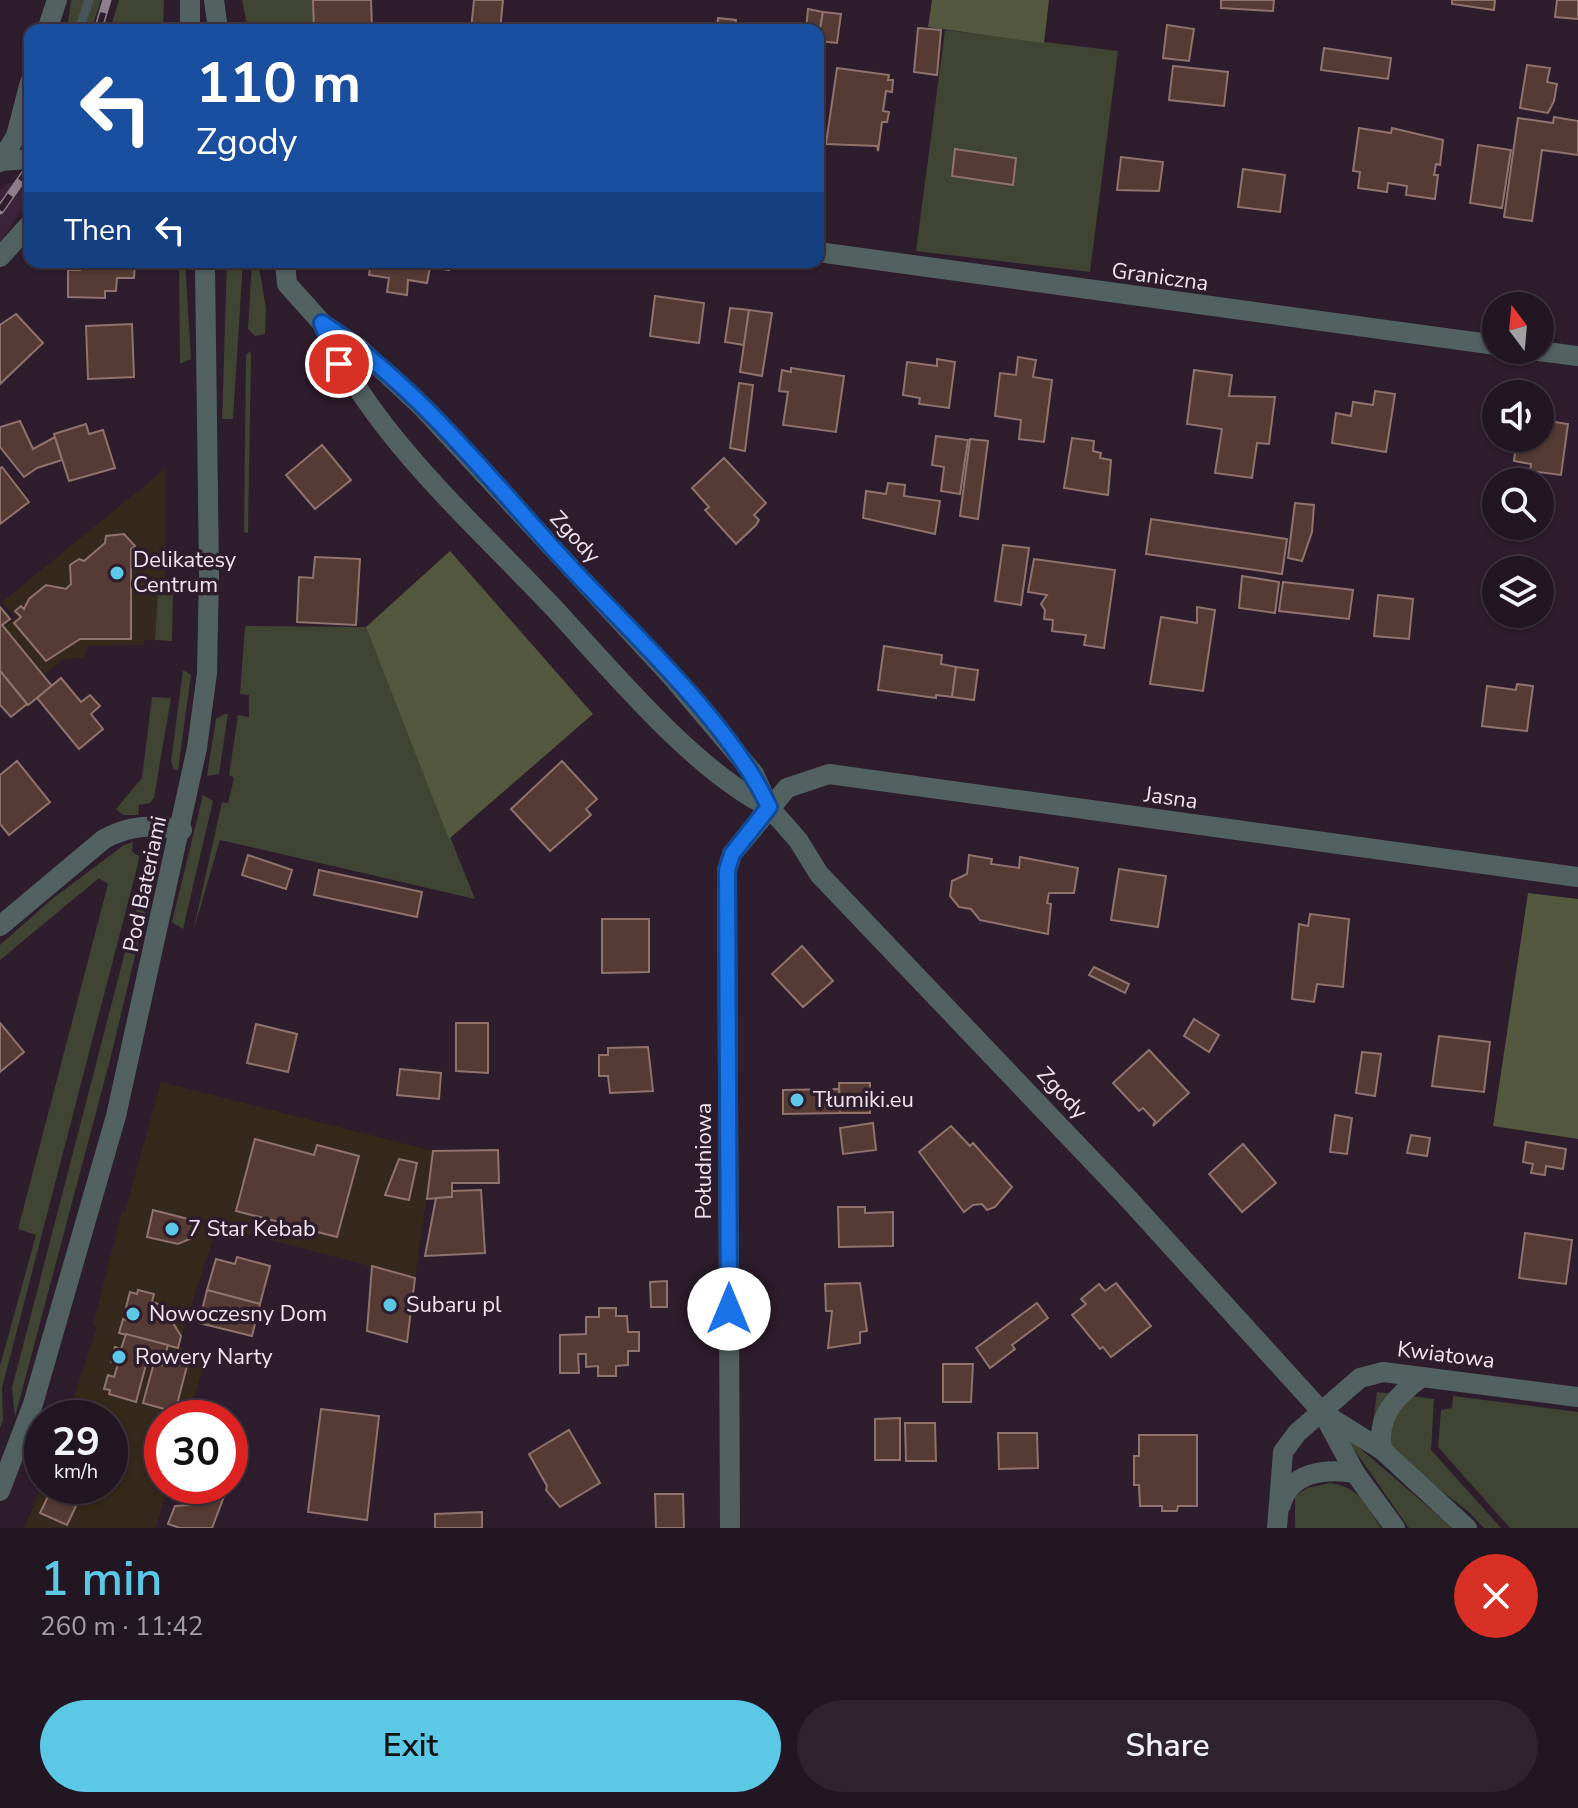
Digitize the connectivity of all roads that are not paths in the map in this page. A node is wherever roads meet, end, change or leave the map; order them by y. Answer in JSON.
{"nodes":[{"id":1,"x":57,"y":0,"type":"edge"},
{"id":2,"x":190,"y":0,"type":"edge"},
{"id":3,"x":214,"y":0,"type":"edge"},
{"id":4,"x":49,"y":24,"type":"edge"},
{"id":5,"x":190,"y":24,"type":"edge"},
{"id":6,"x":217,"y":24,"type":"edge"},
{"id":7,"x":24,"y":105,"type":"edge"},
{"id":8,"x":24,"y":159,"type":"edge"},
{"id":9,"x":0,"y":161,"type":"edge"},
{"id":10,"x":24,"y":231,"type":"edge"},
{"id":11,"x":824,"y":253,"type":"edge"},
{"id":12,"x":0,"y":257,"type":"edge"},
{"id":13,"x":205,"y":268,"type":"edge"},
{"id":14,"x":286,"y":268,"type":"edge"},
{"id":15,"x":322,"y":323,"type":"junction"},
{"id":16,"x":1482,"y":343,"type":"edge"},
{"id":17,"x":1554,"y":353,"type":"edge"},
{"id":18,"x":1578,"y":356,"type":"edge"},
{"id":19,"x":769,"y":807,"type":"junction"},
{"id":20,"x":182,"y":830,"type":"junction"},
{"id":21,"x":1578,"y":877,"type":"edge"},
{"id":22,"x":0,"y":926,"type":"edge"},
{"id":23,"x":1422,"y":1377,"type":"junction"},
{"id":24,"x":1578,"y":1397,"type":"edge"},
{"id":25,"x":1323,"y":1413,"type":"junction"},
{"id":26,"x":1382,"y":1450,"type":"junction"},
{"id":27,"x":1355,"y":1473,"type":"junction"},
{"id":28,"x":0,"y":1491,"type":"edge"},
{"id":29,"x":1277,"y":1524,"type":"edge"},
{"id":30,"x":730,"y":1528,"type":"edge"},
{"id":31,"x":1395,"y":1528,"type":"edge"},
{"id":32,"x":1467,"y":1528,"type":"edge"}],
"edges":[{"from":1,"to":4,"type":"street"},
{"from":2,"to":5,"type":"street"},
{"from":3,"to":6,"type":"street"},
{"from":7,"to":9,"type":"street"},
{"from":8,"to":9,"type":"street"},
{"from":10,"to":12,"type":"street"},
{"from":11,"to":16,"type":"street","name":"Graniczna"},
{"from":13,"to":20,"type":"street","name":"Pod Bateriami"},
{"from":14,"to":15,"type":"street","name":"Zgody"},
{"from":15,"to":19,"type":"street","name":"Zgody"},
{"from":15,"to":19,"type":"street","name":"Zgody"},
{"from":17,"to":18,"type":"street"},
{"from":19,"to":21,"type":"street","name":"Jasna"},
{"from":19,"to":25,"type":"street","name":"Zgody"},
{"from":19,"to":30,"type":"street","name":"Południowa"},
{"from":20,"to":22,"type":"street"},
{"from":20,"to":28,"type":"street","name":"Pod Bateriami"},
{"from":23,"to":24,"type":"street","name":"Kwiatowa"},
{"from":23,"to":25,"type":"street","name":"Kwiatowa"},
{"from":23,"to":26,"type":"street"},
{"from":25,"to":26,"type":"street"},
{"from":25,"to":27,"type":"street"},
{"from":25,"to":29,"type":"street","name":"Kwiatowa"},
{"from":26,"to":32,"type":"street"},
{"from":27,"to":29,"type":"street"},
{"from":27,"to":31,"type":"street"}]}
